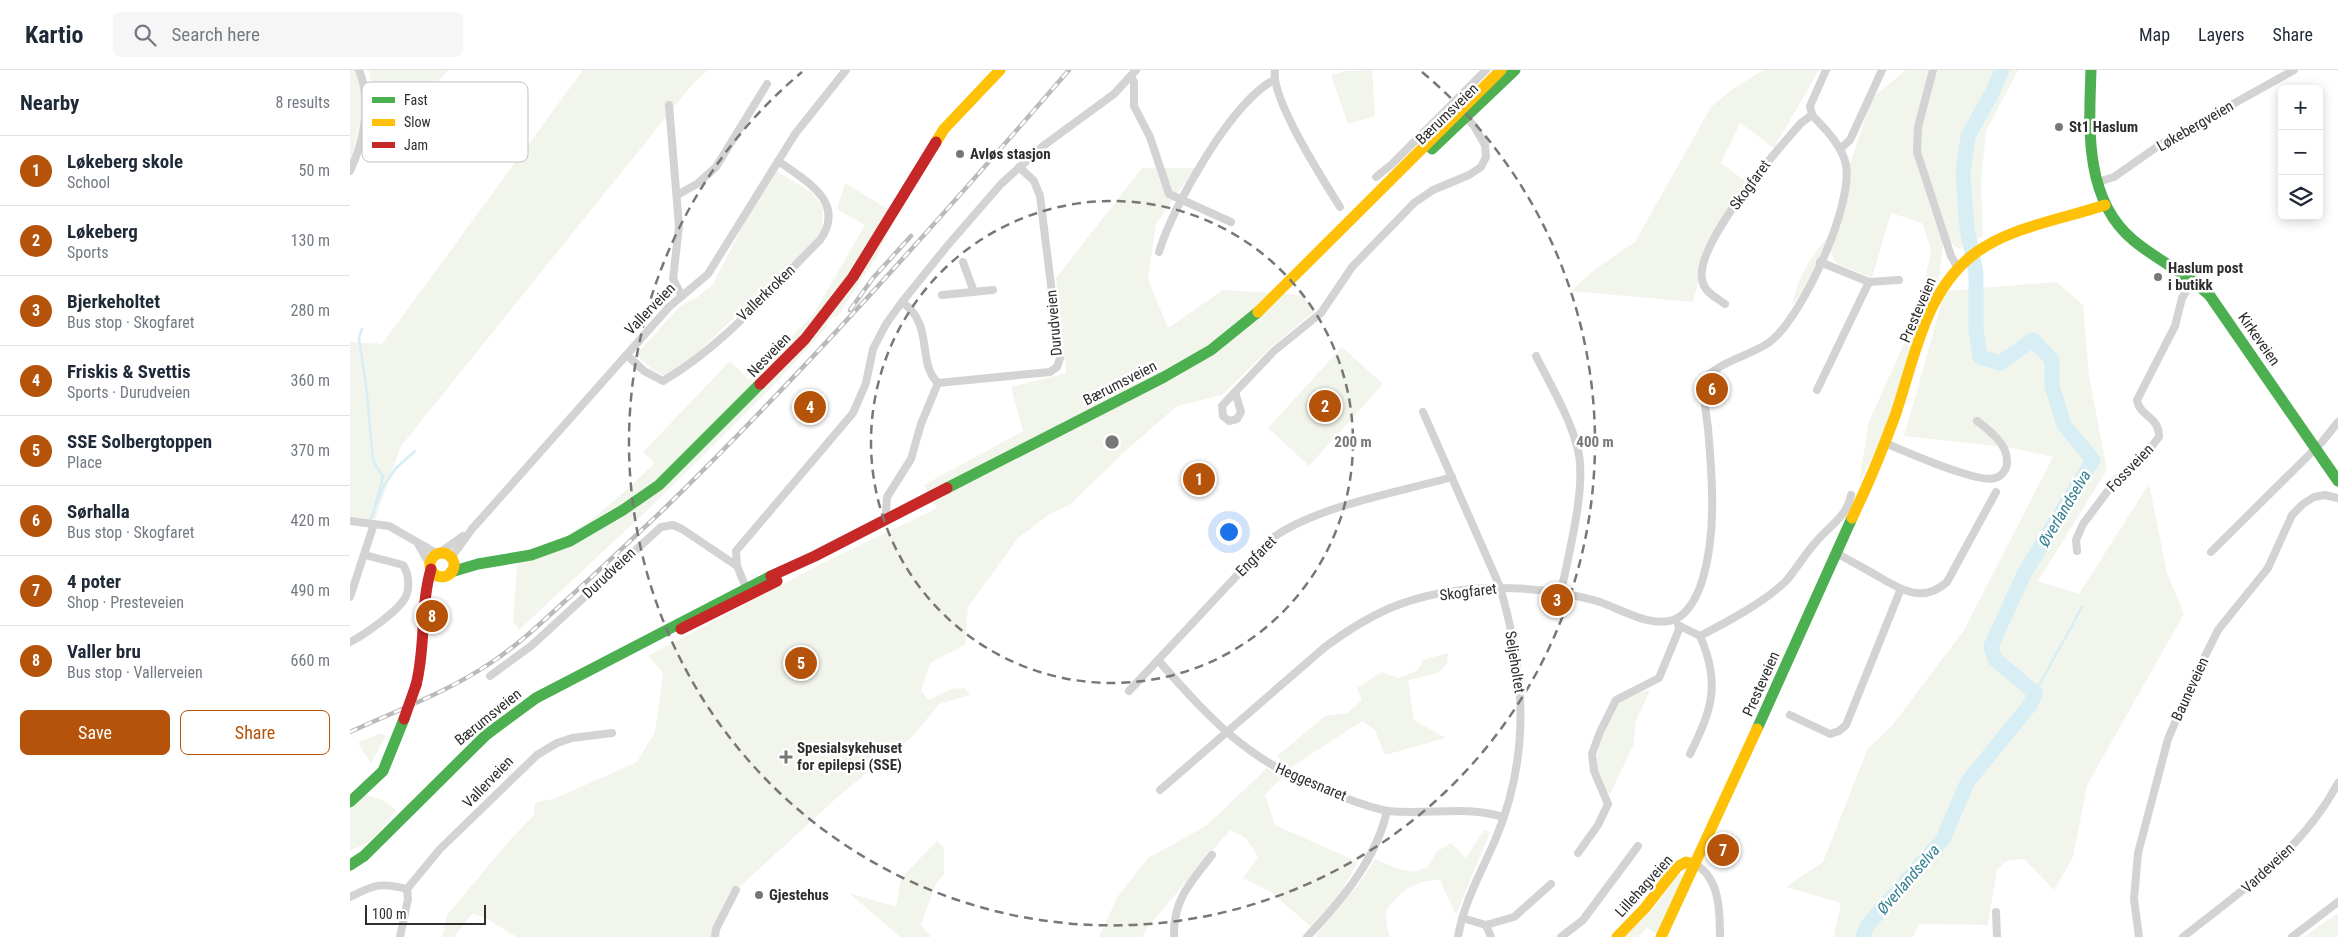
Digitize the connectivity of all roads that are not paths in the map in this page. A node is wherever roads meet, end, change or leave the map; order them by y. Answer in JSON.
{"nodes":[{"id":1,"x":359,"y":70,"type":"edge"},
{"id":2,"x":846,"y":70,"type":"edge"},
{"id":3,"x":1000,"y":70,"type":"edge"},
{"id":4,"x":1275,"y":70,"type":"edge"},
{"id":5,"x":1486,"y":70,"type":"edge"},
{"id":6,"x":1501,"y":70,"type":"edge"},
{"id":7,"x":1515,"y":70,"type":"edge"},
{"id":8,"x":1826,"y":70,"type":"edge"},
{"id":9,"x":1882,"y":70,"type":"edge"},
{"id":10,"x":1933,"y":70,"type":"edge"},
{"id":11,"x":2091,"y":70,"type":"edge"},
{"id":12,"x":2294,"y":70,"type":"edge"},
{"id":13,"x":1133,"y":73,"type":"edge"},
{"id":14,"x":1274,"y":80,"type":"junction"},
{"id":15,"x":362,"y":84,"type":"edge"},
{"id":16,"x":766,"y":84,"type":"dead end"},
{"id":17,"x":669,"y":106,"type":"dead end"},
{"id":18,"x":1463,"y":114,"type":"junction"},
{"id":19,"x":1812,"y":115,"type":"junction"},
{"id":20,"x":362,"y":139,"type":"edge"},
{"id":21,"x":1840,"y":149,"type":"junction"},
{"id":22,"x":778,"y":161,"type":"junction"},
{"id":23,"x":1019,"y":167,"type":"junction"},
{"id":24,"x":350,"y":171,"type":"edge"},
{"id":25,"x":1376,"y":176,"type":"dead end"},
{"id":26,"x":2098,"y":182,"type":"junction"},
{"id":27,"x":677,"y":195,"type":"junction"},
{"id":28,"x":1181,"y":197,"type":"junction"},
{"id":29,"x":2104,"y":204,"type":"junction"},
{"id":30,"x":1340,"y":207,"type":"dead end"},
{"id":31,"x":1231,"y":222,"type":"dead end"},
{"id":32,"x":1159,"y":252,"type":"dead end"},
{"id":33,"x":963,"y":262,"type":"dead end"},
{"id":34,"x":1820,"y":262,"type":"junction"},
{"id":35,"x":1954,"y":272,"type":"junction"},
{"id":36,"x":2194,"y":279,"type":"junction"},
{"id":37,"x":1899,"y":280,"type":"dead end"},
{"id":38,"x":1869,"y":282,"type":"junction"},
{"id":39,"x":993,"y":290,"type":"dead end"},
{"id":40,"x":974,"y":292,"type":"junction"},
{"id":41,"x":942,"y":295,"type":"dead end"},
{"id":42,"x":682,"y":296,"type":"junction"},
{"id":43,"x":902,"y":302,"type":"junction"},
{"id":44,"x":1725,"y":304,"type":"dead end"},
{"id":45,"x":627,"y":355,"type":"junction"},
{"id":46,"x":1536,"y":356,"type":"dead end"},
{"id":47,"x":938,"y":383,"type":"junction"},
{"id":48,"x":1817,"y":390,"type":"dead end"},
{"id":49,"x":1235,"y":392,"type":"dead end"},
{"id":50,"x":1423,"y":412,"type":"dead end"},
{"id":51,"x":1978,"y":421,"type":"dead end"},
{"id":52,"x":2338,"y":422,"type":"edge"},
{"id":53,"x":1885,"y":443,"type":"junction"},
{"id":54,"x":2315,"y":447,"type":"junction"},
{"id":55,"x":1452,"y":477,"type":"junction"},
{"id":56,"x":2338,"y":481,"type":"edge"},
{"id":57,"x":1996,"y":492,"type":"dead end"},
{"id":58,"x":1851,"y":495,"type":"dead end"},
{"id":59,"x":2338,"y":498,"type":"edge"},
{"id":60,"x":886,"y":512,"type":"dead end"},
{"id":61,"x":350,"y":522,"type":"edge"},
{"id":62,"x":374,"y":524,"type":"junction"},
{"id":63,"x":472,"y":529,"type":"junction"},
{"id":64,"x":415,"y":541,"type":"junction"},
{"id":65,"x":2077,"y":551,"type":"dead end"},
{"id":66,"x":2211,"y":552,"type":"dead end"},
{"id":67,"x":1836,"y":553,"type":"junction"},
{"id":68,"x":439,"y":554,"type":"junction"},
{"id":69,"x":365,"y":555,"type":"junction"},
{"id":70,"x":451,"y":558,"type":"junction"},
{"id":71,"x":478,"y":564,"type":"junction"},
{"id":72,"x":737,"y":566,"type":"junction"},
{"id":73,"x":438,"y":571,"type":"junction"},
{"id":74,"x":1500,"y":587,"type":"junction"},
{"id":75,"x":1900,"y":590,"type":"junction"},
{"id":76,"x":748,"y":592,"type":"junction"},
{"id":77,"x":1561,"y":593,"type":"junction"},
{"id":78,"x":350,"y":597,"type":"edge"},
{"id":79,"x":1673,"y":620,"type":"junction"},
{"id":80,"x":1680,"y":627,"type":"junction"},
{"id":81,"x":1700,"y":636,"type":"junction"},
{"id":82,"x":350,"y":642,"type":"edge"},
{"id":83,"x":1158,"y":660,"type":"junction"},
{"id":84,"x":490,"y":676,"type":"dead end"},
{"id":85,"x":1129,"y":691,"type":"dead end"},
{"id":86,"x":1790,"y":715,"type":"dead end"},
{"id":87,"x":612,"y":734,"type":"dead end"},
{"id":88,"x":1227,"y":734,"type":"junction"},
{"id":89,"x":1690,"y":754,"type":"dead end"},
{"id":90,"x":2338,"y":783,"type":"edge"},
{"id":91,"x":1160,"y":790,"type":"dead end"},
{"id":92,"x":350,"y":802,"type":"edge"},
{"id":93,"x":1387,"y":811,"type":"junction"},
{"id":94,"x":1503,"y":817,"type":"junction"},
{"id":95,"x":382,"y":836,"type":"junction"},
{"id":96,"x":1638,"y":846,"type":"dead end"},
{"id":97,"x":1578,"y":853,"type":"dead end"},
{"id":98,"x":350,"y":854,"type":"edge"},
{"id":99,"x":1212,"y":855,"type":"dead end"},
{"id":100,"x":1695,"y":864,"type":"junction"},
{"id":101,"x":350,"y":865,"type":"edge"},
{"id":102,"x":1552,"y":884,"type":"dead end"},
{"id":103,"x":407,"y":889,"type":"junction"},
{"id":104,"x":736,"y":890,"type":"dead end"},
{"id":105,"x":350,"y":897,"type":"edge"},
{"id":106,"x":2338,"y":902,"type":"edge"},
{"id":107,"x":1996,"y":912,"type":"dead end"},
{"id":108,"x":1462,"y":918,"type":"junction"},
{"id":109,"x":1486,"y":925,"type":"junction"},
{"id":110,"x":400,"y":937,"type":"edge"},
{"id":111,"x":715,"y":937,"type":"edge"},
{"id":112,"x":1174,"y":937,"type":"edge"},
{"id":113,"x":1307,"y":937,"type":"edge"},
{"id":114,"x":1458,"y":937,"type":"edge"},
{"id":115,"x":1491,"y":937,"type":"edge"},
{"id":116,"x":1561,"y":937,"type":"edge"},
{"id":117,"x":1617,"y":937,"type":"edge"},
{"id":118,"x":1661,"y":937,"type":"edge"},
{"id":119,"x":1720,"y":937,"type":"edge"},
{"id":120,"x":1998,"y":937,"type":"edge"},
{"id":121,"x":2139,"y":937,"type":"edge"},
{"id":122,"x":2183,"y":937,"type":"edge"},
{"id":123,"x":2292,"y":937,"type":"edge"}],
"edges":[{"from":1,"to":15,"type":"street"},
{"from":2,"to":22,"type":"street","name":"Vallerveien"},
{"from":3,"to":71,"type":"main road","name":"Nesveien"},
{"from":4,"to":14,"type":"street"},
{"from":5,"to":25,"type":"street","name":"Bærumsveien"},
{"from":6,"to":18,"type":"main road","name":"Bærumsveien"},
{"from":7,"to":18,"type":"main road","name":"Bærumsveien"},
{"from":8,"to":19,"type":"street"},
{"from":9,"to":21,"type":"street"},
{"from":10,"to":35,"type":"street"},
{"from":11,"to":26,"type":"main road","name":"Kirkeveien"},
{"from":12,"to":26,"type":"street","name":"Løkebergveien"},
{"from":13,"to":23,"type":"street"},
{"from":13,"to":28,"type":"street"},
{"from":14,"to":28,"type":"street"},
{"from":14,"to":30,"type":"street"},
{"from":16,"to":27,"type":"street"},
{"from":17,"to":27,"type":"street"},
{"from":18,"to":49,"type":"street"},
{"from":18,"to":76,"type":"main road","name":"Bærumsveien"},
{"from":19,"to":21,"type":"street"},
{"from":19,"to":44,"type":"street","name":"Skogfaret"},
{"from":20,"to":24,"type":"street"},
{"from":21,"to":34,"type":"street"},
{"from":22,"to":42,"type":"street","name":"Vallerveien"},
{"from":22,"to":45,"type":"street","name":"Vallerkroken"},
{"from":23,"to":43,"type":"street"},
{"from":23,"to":47,"type":"street","name":"Durudveien"},
{"from":26,"to":29,"type":"main road","name":"Kirkeveien"},
{"from":27,"to":42,"type":"street"},
{"from":28,"to":31,"type":"street"},
{"from":28,"to":32,"type":"street"},
{"from":29,"to":35,"type":"main road","name":"Presteveien"},
{"from":29,"to":36,"type":"main road","name":"Kirkeveien"},
{"from":33,"to":40,"type":"street"},
{"from":34,"to":38,"type":"street"},
{"from":34,"to":79,"type":"street"},
{"from":35,"to":53,"type":"main road","name":"Presteveien"},
{"from":36,"to":54,"type":"main road","name":"Kirkeveien"},
{"from":36,"to":65,"type":"street","name":"Fossveien"},
{"from":37,"to":38,"type":"street"},
{"from":38,"to":48,"type":"street"},
{"from":39,"to":40,"type":"street"},
{"from":40,"to":41,"type":"street"},
{"from":42,"to":45,"type":"street","name":"Vallerveien"},
{"from":43,"to":47,"type":"street"},
{"from":43,"to":72,"type":"street"},
{"from":45,"to":63,"type":"street","name":"Vallerveien"},
{"from":46,"to":77,"type":"street"},
{"from":47,"to":60,"type":"street"},
{"from":50,"to":55,"type":"street","name":"Seljeholtet"},
{"from":51,"to":53,"type":"street"},
{"from":52,"to":54,"type":"street"},
{"from":53,"to":67,"type":"main road","name":"Presteveien"},
{"from":54,"to":56,"type":"main road","name":"Kirkeveien"},
{"from":54,"to":66,"type":"street"},
{"from":55,"to":74,"type":"street","name":"Seljeholtet"},
{"from":55,"to":83,"type":"street","name":"Engfaret"},
{"from":57,"to":75,"type":"street"},
{"from":58,"to":81,"type":"street"},
{"from":59,"to":121,"type":"street","name":"Bauneveien"},
{"from":61,"to":62,"type":"street"},
{"from":62,"to":64,"type":"street"},
{"from":62,"to":69,"type":"street"},
{"from":63,"to":68,"type":"street","name":"Vallerveien"},
{"from":63,"to":70,"type":"street","name":"Vallerveien"},
{"from":64,"to":68,"type":"street"},
{"from":64,"to":73,"type":"street"},
{"from":67,"to":75,"type":"street"},
{"from":67,"to":100,"type":"main road","name":"Presteveien"},
{"from":68,"to":70,"type":"main road","name":"Nesveien"},
{"from":68,"to":73,"type":"main road"},
{"from":69,"to":78,"type":"street"},
{"from":69,"to":82,"type":"street"},
{"from":70,"to":71,"type":"main road","name":"Nesveien"},
{"from":70,"to":73,"type":"main road"},
{"from":71,"to":73,"type":"main road","name":"Nesveien"},
{"from":72,"to":76,"type":"street"},
{"from":72,"to":84,"type":"street","name":"Durudveien"},
{"from":73,"to":92,"type":"main road","bridge":true},
{"from":74,"to":77,"type":"street","name":"Skogfaret"},
{"from":74,"to":88,"type":"street","name":"Skogfaret"},
{"from":74,"to":94,"type":"street","name":"Seljeholtet"},
{"from":75,"to":86,"type":"street"},
{"from":76,"to":95,"type":"main road","name":"Bærumsveien"},
{"from":77,"to":79,"type":"street","name":"Skogfaret"},
{"from":79,"to":80,"type":"street"},
{"from":80,"to":81,"type":"street"},
{"from":80,"to":97,"type":"street"},
{"from":81,"to":89,"type":"street"},
{"from":83,"to":85,"type":"street","name":"Engfaret"},
{"from":83,"to":88,"type":"street","name":"Heggesnaret"},
{"from":87,"to":103,"type":"street","name":"Vallerveien"},
{"from":88,"to":91,"type":"street","name":"Skogfaret"},
{"from":88,"to":93,"type":"street","name":"Heggesnaret"},
{"from":90,"to":122,"type":"street","name":"Vardeveien"},
{"from":93,"to":94,"type":"street","name":"Heggesnaret"},
{"from":93,"to":113,"type":"street"},
{"from":94,"to":108,"type":"street","name":"Seljeholtet"},
{"from":95,"to":98,"type":"main road","name":"Bærumsveien"},
{"from":95,"to":101,"type":"main road","name":"Bærumsveien"},
{"from":96,"to":116,"type":"street"},
{"from":99,"to":112,"type":"street"},
{"from":100,"to":117,"type":"main road","name":"Lillehagveien"},
{"from":100,"to":118,"type":"main road","name":"Presteveien"},
{"from":100,"to":119,"type":"street"},
{"from":102,"to":109,"type":"street"},
{"from":103,"to":105,"type":"street"},
{"from":103,"to":110,"type":"street"},
{"from":104,"to":111,"type":"street"},
{"from":106,"to":123,"type":"street"},
{"from":107,"to":120,"type":"street"},
{"from":108,"to":109,"type":"street"},
{"from":108,"to":114,"type":"street","name":"Seljeholtet"},
{"from":109,"to":115,"type":"street"}]}
